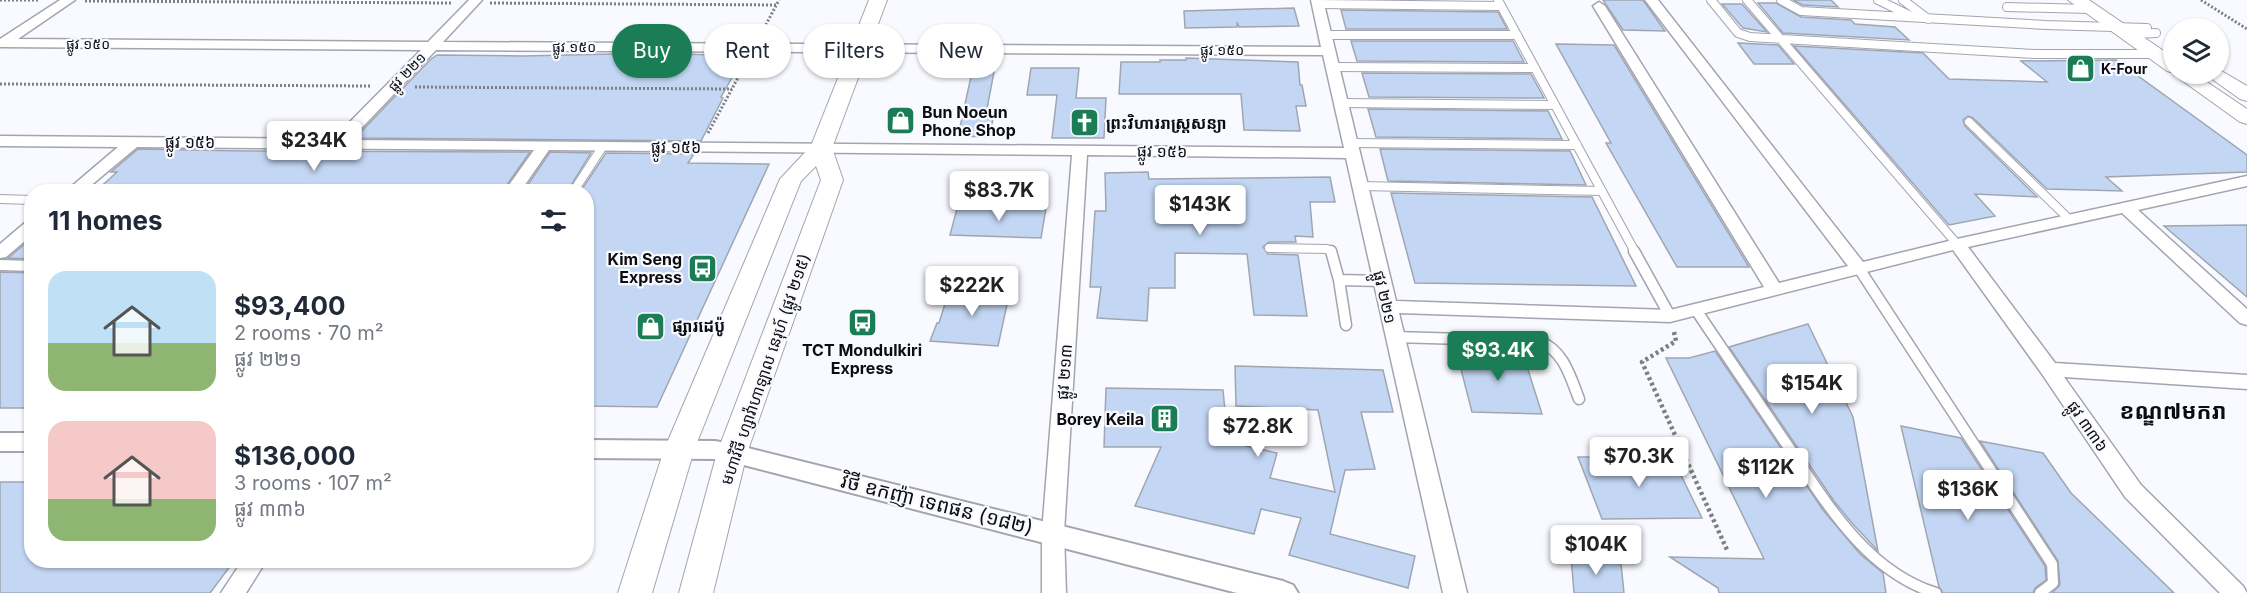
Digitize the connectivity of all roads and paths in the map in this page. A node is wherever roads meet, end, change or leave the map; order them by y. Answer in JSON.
{"nodes":[{"id":1,"x":0,"y":0,"type":"edge"},
{"id":2,"x":69,"y":0,"type":"edge"},
{"id":3,"x":779,"y":0,"type":"edge"},
{"id":4,"x":878,"y":0,"type":"edge"},
{"id":5,"x":1651,"y":0,"type":"edge"},
{"id":6,"x":1711,"y":0,"type":"edge"},
{"id":7,"x":1747,"y":0,"type":"edge"},
{"id":8,"x":1781,"y":0,"type":"edge"},
{"id":9,"x":1878,"y":0,"type":"edge"},
{"id":10,"x":1903,"y":0,"type":"edge"},
{"id":11,"x":2201,"y":0,"type":"edge"},
{"id":12,"x":475,"y":2,"type":"edge"},
{"id":13,"x":1317,"y":2,"type":"edge"},
{"id":14,"x":1499,"y":3,"type":"edge"},
{"id":15,"x":2091,"y":3,"type":"edge"},
{"id":16,"x":777,"y":5,"type":"junction"},
{"id":17,"x":1599,"y":6,"type":"dead end"},
{"id":18,"x":2007,"y":7,"type":"dead end"},
{"id":19,"x":1916,"y":18,"type":"junction"},
{"id":20,"x":1928,"y":19,"type":"junction"},
{"id":21,"x":767,"y":24,"type":"edge"},
{"id":22,"x":869,"y":24,"type":"edge"},
{"id":23,"x":2247,"y":29,"type":"edge"},
{"id":24,"x":2121,"y":31,"type":"junction"},
{"id":25,"x":2151,"y":31,"type":"junction"},
{"id":26,"x":1517,"y":35,"type":"junction"},
{"id":27,"x":1783,"y":39,"type":"junction"},
{"id":28,"x":2163,"y":39,"type":"edge"},
{"id":29,"x":1,"y":44,"type":"edge"},
{"id":30,"x":432,"y":46,"type":"junction"},
{"id":31,"x":704,"y":47,"type":"edge"},
{"id":32,"x":905,"y":48,"type":"edge"},
{"id":33,"x":1329,"y":51,"type":"junction"},
{"id":34,"x":2155,"y":54,"type":"junction"},
{"id":35,"x":2163,"y":59,"type":"edge"},
{"id":36,"x":1535,"y":68,"type":"junction"},
{"id":37,"x":738,"y":78,"type":"edge"},
{"id":38,"x":848,"y":78,"type":"edge"},
{"id":39,"x":2229,"y":82,"type":"edge"},
{"id":40,"x":0,"y":84,"type":"edge"},
{"id":41,"x":2198,"y":84,"type":"edge"},
{"id":42,"x":393,"y":87,"type":"junction"},
{"id":43,"x":732,"y":89,"type":"junction"},
{"id":44,"x":2243,"y":90,"type":"edge"},
{"id":45,"x":1341,"y":104,"type":"junction"},
{"id":46,"x":1555,"y":105,"type":"junction"},
{"id":47,"x":2247,"y":118,"type":"edge"},
{"id":48,"x":1969,"y":122,"type":"dead end"},
{"id":49,"x":0,"y":141,"type":"edge"},
{"id":50,"x":133,"y":142,"type":"junction"},
{"id":51,"x":337,"y":144,"type":"junction"},
{"id":52,"x":1576,"y":145,"type":"junction"},
{"id":53,"x":545,"y":146,"type":"junction"},
{"id":54,"x":603,"y":146,"type":"junction"},
{"id":55,"x":701,"y":147,"type":"junction"},
{"id":56,"x":821,"y":148,"type":"junction"},
{"id":57,"x":1351,"y":148,"type":"junction"},
{"id":58,"x":1080,"y":150,"type":"junction"},
{"id":59,"x":2247,"y":182,"type":"edge"},
{"id":60,"x":83,"y":184,"type":"edge"},
{"id":61,"x":518,"y":184,"type":"edge"},
{"id":62,"x":578,"y":184,"type":"edge"},
{"id":63,"x":1360,"y":186,"type":"junction"},
{"id":64,"x":1602,"y":191,"type":"junction"},
{"id":65,"x":0,"y":200,"type":"edge"},
{"id":66,"x":24,"y":200,"type":"edge"},
{"id":67,"x":2126,"y":208,"type":"junction"},
{"id":68,"x":2069,"y":219,"type":"junction"},
{"id":69,"x":24,"y":232,"type":"edge"},
{"id":70,"x":1957,"y":244,"type":"junction"},
{"id":71,"x":1269,"y":248,"type":"dead end"},
{"id":72,"x":0,"y":252,"type":"edge"},
{"id":73,"x":0,"y":265,"type":"edge"},
{"id":74,"x":24,"y":266,"type":"edge"},
{"id":75,"x":1860,"y":270,"type":"junction"},
{"id":76,"x":1339,"y":280,"type":"junction"},
{"id":77,"x":1382,"y":281,"type":"junction"},
{"id":78,"x":1776,"y":291,"type":"junction"},
{"id":79,"x":1388,"y":307,"type":"junction"},
{"id":80,"x":1696,"y":310,"type":"junction"},
{"id":81,"x":1670,"y":316,"type":"junction"},
{"id":82,"x":2247,"y":319,"type":"edge"},
{"id":83,"x":1346,"y":325,"type":"dead end"},
{"id":84,"x":1394,"y":337,"type":"junction"},
{"id":85,"x":2049,"y":369,"type":"junction"},
{"id":86,"x":2247,"y":382,"type":"edge"},
{"id":87,"x":1579,"y":399,"type":"dead end"},
{"id":88,"x":0,"y":442,"type":"edge"},
{"id":89,"x":24,"y":442,"type":"edge"},
{"id":90,"x":594,"y":449,"type":"edge"},
{"id":91,"x":679,"y":450,"type":"junction"},
{"id":92,"x":732,"y":453,"type":"junction"},
{"id":93,"x":1053,"y":534,"type":"junction"},
{"id":94,"x":1728,"y":552,"type":"dead end"},
{"id":95,"x":250,"y":568,"type":"edge"},
{"id":96,"x":233,"y":593,"type":"edge"},
{"id":97,"x":635,"y":593,"type":"edge"},
{"id":98,"x":696,"y":593,"type":"edge"},
{"id":99,"x":1054,"y":593,"type":"edge"},
{"id":100,"x":1283,"y":593,"type":"edge"},
{"id":101,"x":1455,"y":593,"type":"edge"},
{"id":102,"x":1936,"y":593,"type":"edge"},
{"id":103,"x":2040,"y":593,"type":"edge"},
{"id":104,"x":2235,"y":593,"type":"edge"}],
"edges":[{"from":1,"to":2,"type":"path"},
{"from":2,"to":12,"type":"path"},
{"from":2,"to":29,"type":"street"},
{"from":3,"to":16,"type":"path"},
{"from":4,"to":22,"type":"main road"},
{"from":5,"to":75,"type":"street"},
{"from":6,"to":27,"type":"lane"},
{"from":7,"to":27,"type":"lane"},
{"from":8,"to":19,"type":"lane"},
{"from":9,"to":19,"type":"lane"},
{"from":10,"to":20,"type":"lane"},
{"from":11,"to":23,"type":"path"},
{"from":12,"to":16,"type":"path"},
{"from":12,"to":30,"type":"street","name":"ផ្លូវ ២២១"},
{"from":13,"to":14,"type":"lane"},
{"from":13,"to":33,"type":"street","name":"ផ្លូវ ២២១"},
{"from":14,"to":26,"type":"lane"},
{"from":15,"to":18,"type":"lane"},
{"from":15,"to":24,"type":"main road"},
{"from":15,"to":25,"type":"main road"},
{"from":16,"to":21,"type":"path"},
{"from":17,"to":78,"type":"street"},
{"from":19,"to":20,"type":"lane"},
{"from":20,"to":24,"type":"lane"},
{"from":24,"to":25,"type":"lane"},
{"from":24,"to":34,"type":"main road"},
{"from":25,"to":28,"type":"main road"},
{"from":26,"to":33,"type":"lane"},
{"from":26,"to":36,"type":"lane"},
{"from":27,"to":34,"type":"lane"},
{"from":27,"to":70,"type":"lane"},
{"from":29,"to":30,"type":"street","name":"ផ្លូវ ១៥០"},
{"from":30,"to":31,"type":"street","name":"ផ្លូវ ១៥០"},
{"from":30,"to":42,"type":"street","name":"ផ្លូវ ២២១"},
{"from":32,"to":33,"type":"street","name":"ផ្លូវ ១៥០"},
{"from":33,"to":36,"type":"lane"},
{"from":33,"to":45,"type":"street","name":"ផ្លូវ ២២១"},
{"from":34,"to":35,"type":"main road"},
{"from":36,"to":46,"type":"lane"},
{"from":37,"to":43,"type":"path"},
{"from":38,"to":56,"type":"main road"},
{"from":39,"to":44,"type":"main road"},
{"from":40,"to":42,"type":"path"},
{"from":41,"to":47,"type":"main road"},
{"from":42,"to":43,"type":"path"},
{"from":42,"to":51,"type":"street","name":"ផ្លូវ ២២១"},
{"from":43,"to":55,"type":"path"},
{"from":45,"to":46,"type":"lane"},
{"from":45,"to":57,"type":"street","name":"ផ្លូវ ២២១"},
{"from":46,"to":52,"type":"lane"},
{"from":48,"to":68,"type":"lane"},
{"from":49,"to":50,"type":"street","name":"ផ្លូវ ១៥៦"},
{"from":50,"to":51,"type":"street","name":"ផ្លូវ ១៥៦"},
{"from":50,"to":60,"type":"street"},
{"from":51,"to":53,"type":"street","name":"ផ្លូវ ១៥៦"},
{"from":52,"to":57,"type":"lane"},
{"from":52,"to":64,"type":"lane"},
{"from":53,"to":54,"type":"street","name":"ផ្លូវ ១៥៦"},
{"from":53,"to":61,"type":"street"},
{"from":54,"to":55,"type":"street","name":"ផ្លូវ ១៥៦"},
{"from":54,"to":62,"type":"lane"},
{"from":55,"to":56,"type":"street","name":"ផ្លូវ ១៥៦"},
{"from":56,"to":58,"type":"street","name":"ផ្លូវ ១៥៦"},
{"from":56,"to":91,"type":"main road"},
{"from":56,"to":92,"type":"main road","name":"មហាវិថី ហ្សាវ៉ាហាឡាល នេរុហ៍ (ផ្លូវ ២១៥)"},
{"from":57,"to":58,"type":"street","name":"ផ្លូវ ១៥៦"},
{"from":57,"to":63,"type":"street","name":"ផ្លូវ ២២១"},
{"from":58,"to":93,"type":"street","name":"ផ្លូវ ២១៣"},
{"from":59,"to":67,"type":"street"},
{"from":63,"to":64,"type":"lane"},
{"from":63,"to":77,"type":"street","name":"ផ្លូវ ២២១"},
{"from":64,"to":81,"type":"lane"},
{"from":65,"to":66,"type":"lane"},
{"from":67,"to":68,"type":"street"},
{"from":67,"to":82,"type":"street"},
{"from":68,"to":70,"type":"street"},
{"from":69,"to":72,"type":"street"},
{"from":70,"to":75,"type":"street"},
{"from":70,"to":85,"type":"street","name":"ផ្លូវ ៣៣៦"},
{"from":71,"to":76,"type":"lane"},
{"from":73,"to":74,"type":"street"},
{"from":75,"to":78,"type":"street"},
{"from":75,"to":103,"type":"lane"},
{"from":76,"to":77,"type":"lane"},
{"from":76,"to":83,"type":"lane"},
{"from":77,"to":79,"type":"street","name":"ផ្លូវ ២២១"},
{"from":78,"to":80,"type":"street"},
{"from":79,"to":81,"type":"street"},
{"from":79,"to":84,"type":"street","name":"ផ្លូវ ២២១"},
{"from":80,"to":81,"type":"street"},
{"from":80,"to":102,"type":"lane"},
{"from":81,"to":94,"type":"path"},
{"from":84,"to":87,"type":"lane"},
{"from":84,"to":101,"type":"street","name":"ផ្លូវ ២២១"},
{"from":85,"to":86,"type":"street"},
{"from":85,"to":104,"type":"street","name":"ផ្លូវ ៣៣៦"},
{"from":88,"to":89,"type":"street"},
{"from":90,"to":91,"type":"street","name":"វិថី ឧកញ៉ា ទេពផន (១៨២)"},
{"from":91,"to":92,"type":"street","name":"វិថី ឧកញ៉ា ទេពផន (១៨២)"},
{"from":91,"to":97,"type":"main road"},
{"from":92,"to":93,"type":"street","name":"វិថី ឧកញ៉ា ទេពផន (១៨២)"},
{"from":92,"to":98,"type":"main road","name":"មហាវិថី ហ្សាវ៉ាហាឡាល នេរុហ៍ (ផ្លូវ ២១៥)"},
{"from":93,"to":99,"type":"street","name":"ផ្លូវ ២១៣"},
{"from":93,"to":100,"type":"street","name":"វិថី ឧកញ៉ា ទេពផន (១៨២)"},
{"from":95,"to":96,"type":"street"}]}
